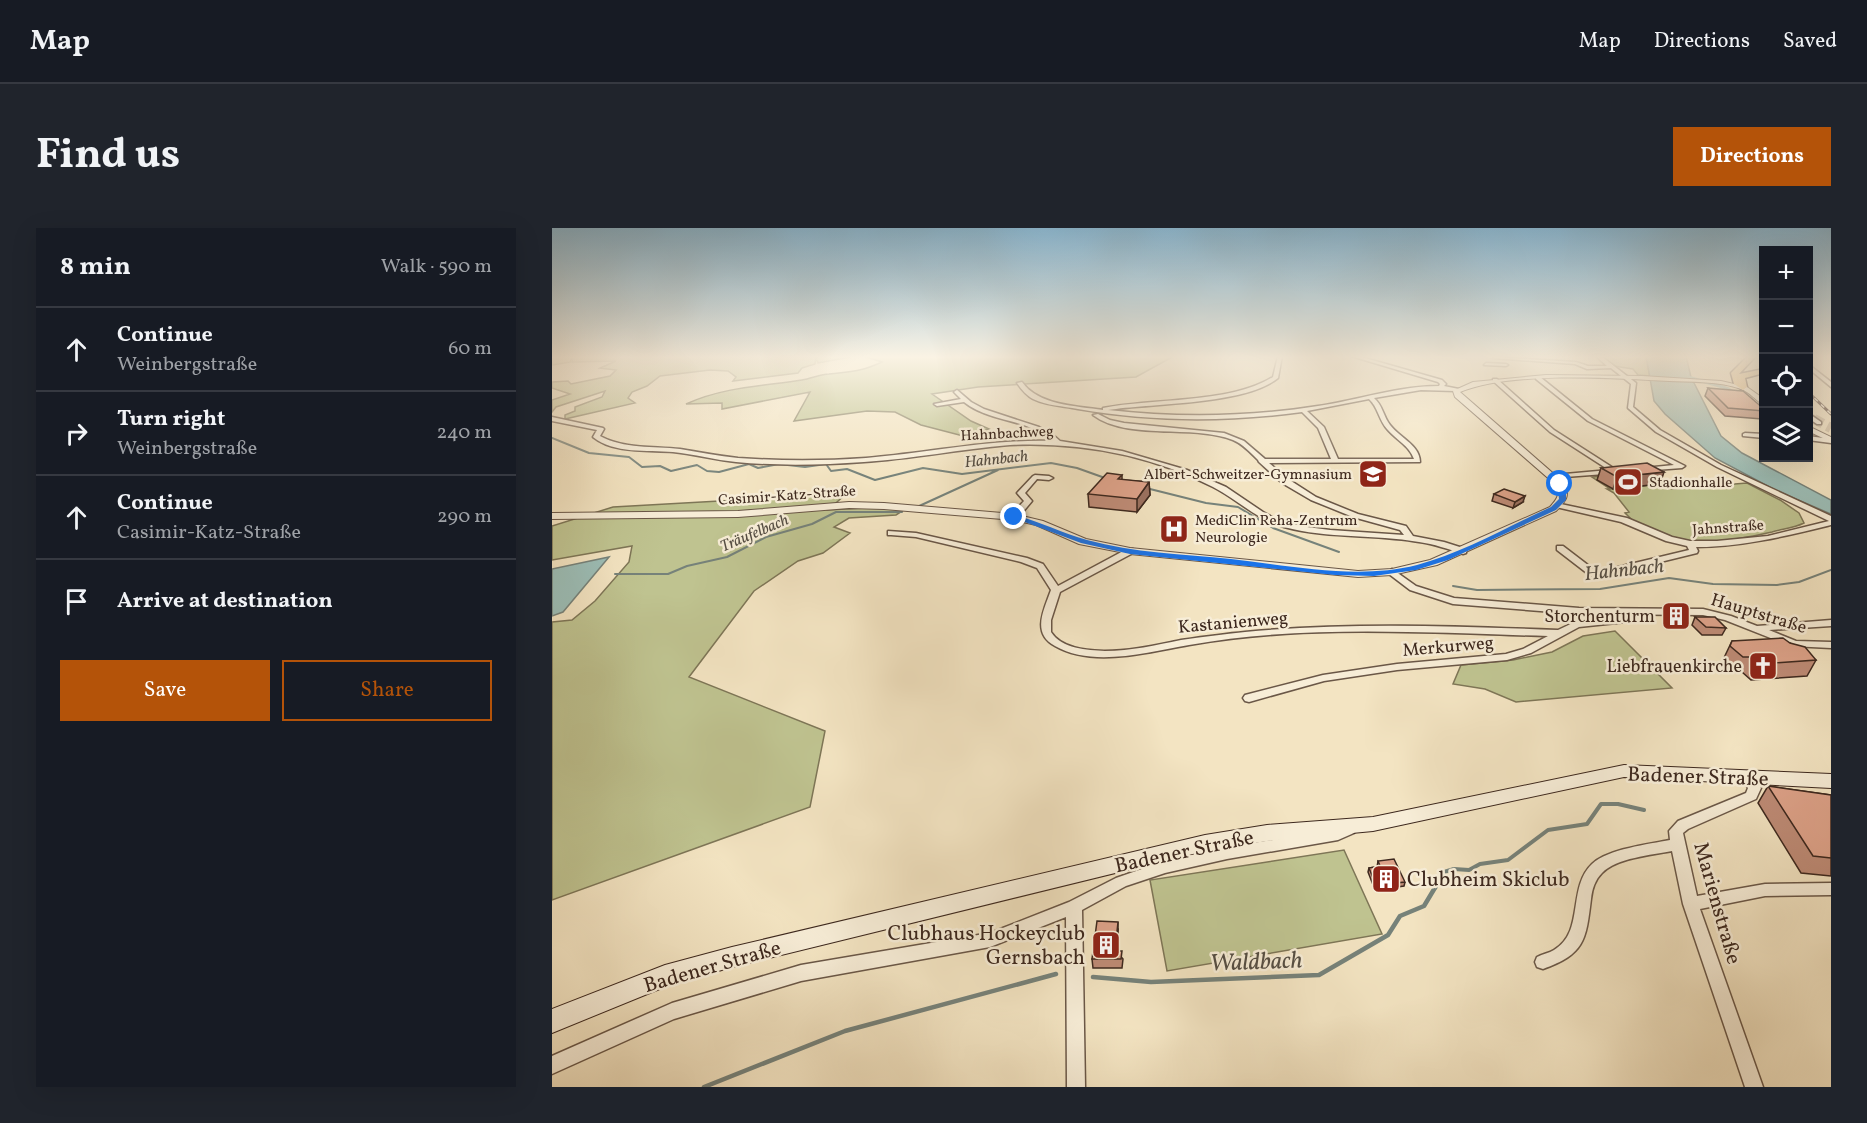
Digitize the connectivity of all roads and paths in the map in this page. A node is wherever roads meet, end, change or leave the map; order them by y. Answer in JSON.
{"nodes":[{"id":1,"x":961,"y":396,"type":"edge"},
{"id":2,"x":1033,"y":396,"type":"edge"},
{"id":3,"x":1214,"y":396,"type":"edge"},
{"id":4,"x":1380,"y":396,"type":"edge"},
{"id":5,"x":1459,"y":396,"type":"edge"},
{"id":6,"x":1513,"y":396,"type":"edge"},
{"id":7,"x":1560,"y":396,"type":"edge"},
{"id":8,"x":1632,"y":396,"type":"edge"},
{"id":9,"x":1371,"y":398,"type":"junction"},
{"id":10,"x":964,"y":400,"type":"junction"},
{"id":11,"x":937,"y":404,"type":"dead end"},
{"id":12,"x":1303,"y":410,"type":"junction"},
{"id":13,"x":1097,"y":412,"type":"junction"},
{"id":14,"x":552,"y":419,"type":"edge"},
{"id":15,"x":1813,"y":420,"type":"tunnel mouth"},
{"id":16,"x":1813,"y":424,"type":"tunnel mouth"},
{"id":17,"x":1813,"y":428,"type":"tunnel mouth"},
{"id":18,"x":1819,"y":428,"type":"junction"},
{"id":19,"x":1831,"y":430,"type":"edge"},
{"id":20,"x":1745,"y":435,"type":"dead end"},
{"id":21,"x":1759,"y":436,"type":"edge"},
{"id":22,"x":1831,"y":440,"type":"edge"},
{"id":23,"x":1058,"y":443,"type":"junction"},
{"id":24,"x":1335,"y":460,"type":"junction"},
{"id":25,"x":1261,"y":461,"type":"junction"},
{"id":26,"x":1636,"y":470,"type":"edge"},
{"id":27,"x":1626,"y":471,"type":"edge"},
{"id":28,"x":1616,"y":472,"type":"junction"},
{"id":29,"x":1554,"y":477,"type":"junction"},
{"id":30,"x":1049,"y":478,"type":"dead end"},
{"id":31,"x":1559,"y":505,"type":"junction"},
{"id":32,"x":556,"y":516,"type":"edge"},
{"id":33,"x":1014,"y":517,"type":"junction"},
{"id":34,"x":1831,"y":521,"type":"edge"},
{"id":35,"x":891,"y":533,"type":"dead end"},
{"id":36,"x":1409,"y":536,"type":"junction"},
{"id":37,"x":1690,"y":544,"type":"junction"},
{"id":38,"x":1560,"y":548,"type":"dead end"},
{"id":39,"x":1130,"y":551,"type":"junction"},
{"id":40,"x":1463,"y":551,"type":"junction"},
{"id":41,"x":1392,"y":572,"type":"junction"},
{"id":42,"x":1056,"y":590,"type":"junction"},
{"id":43,"x":1641,"y":612,"type":"junction"},
{"id":44,"x":1831,"y":623,"type":"edge"},
{"id":45,"x":1756,"y":628,"type":"junction"},
{"id":46,"x":1558,"y":633,"type":"junction"},
{"id":47,"x":1831,"y":645,"type":"edge"},
{"id":48,"x":1249,"y":698,"type":"dead end"},
{"id":49,"x":1749,"y":778,"type":"junction"},
{"id":50,"x":1831,"y":782,"type":"edge"},
{"id":51,"x":1355,"y":826,"type":"junction"},
{"id":52,"x":1677,"y":844,"type":"junction"},
{"id":53,"x":1831,"y":889,"type":"edge"},
{"id":54,"x":1691,"y":904,"type":"junction"},
{"id":55,"x":1074,"y":907,"type":"junction"},
{"id":56,"x":1543,"y":962,"type":"dead end"},
{"id":57,"x":552,"y":1022,"type":"edge"},
{"id":58,"x":552,"y":1065,"type":"edge"},
{"id":59,"x":1076,"y":1087,"type":"edge"},
{"id":60,"x":1754,"y":1087,"type":"edge"}],
"edges":[{"from":1,"to":10,"type":"street"},
{"from":2,"to":13,"type":"street"},
{"from":3,"to":13,"type":"street"},
{"from":4,"to":9,"type":"street"},
{"from":5,"to":29,"type":"street"},
{"from":6,"to":28,"type":"street"},
{"from":7,"to":26,"type":"street"},
{"from":8,"to":34,"type":"street"},
{"from":9,"to":12,"type":"street"},
{"from":9,"to":24,"type":"street"},
{"from":10,"to":11,"type":"street"},
{"from":10,"to":23,"type":"street"},
{"from":12,"to":13,"type":"street"},
{"from":12,"to":24,"type":"street"},
{"from":13,"to":25,"type":"street"},
{"from":14,"to":23,"type":"street","name":"Hahnbachweg"},
{"from":15,"to":18,"type":"street"},
{"from":16,"to":18,"type":"street"},
{"from":17,"to":18,"type":"street"},
{"from":18,"to":19,"type":"street"},
{"from":18,"to":22,"type":"street"},
{"from":20,"to":21,"type":"street"},
{"from":23,"to":36,"type":"street","name":"Hahnbachweg"},
{"from":24,"to":25,"type":"street"},
{"from":25,"to":36,"type":"street"},
{"from":27,"to":28,"type":"street"},
{"from":28,"to":29,"type":"street"},
{"from":29,"to":31,"type":"street"},
{"from":30,"to":33,"type":"street"},
{"from":31,"to":37,"type":"street","name":"Jahnstraße"},
{"from":31,"to":40,"type":"street","name":"Casimir-Katz-Straße"},
{"from":32,"to":33,"type":"street","name":"Casimir-Katz-Straße"},
{"from":33,"to":39,"type":"street","name":"Casimir-Katz-Straße"},
{"from":34,"to":37,"type":"street","name":"Jahnstraße"},
{"from":35,"to":42,"type":"street"},
{"from":36,"to":40,"type":"street","name":"Hahnbachweg"},
{"from":37,"to":38,"type":"street"},
{"from":39,"to":41,"type":"street","name":"Casimir-Katz-Straße"},
{"from":39,"to":42,"type":"street"},
{"from":40,"to":41,"type":"street","name":"Casimir-Katz-Straße"},
{"from":41,"to":43,"type":"street"},
{"from":42,"to":46,"type":"street","name":"Kastanienweg"},
{"from":43,"to":45,"type":"street","name":"Hauptstraße"},
{"from":43,"to":46,"type":"street","name":"Merkurweg"},
{"from":44,"to":45,"type":"street"},
{"from":45,"to":47,"type":"street","name":"Hauptstraße"},
{"from":46,"to":48,"type":"street","name":"Merkurweg"},
{"from":49,"to":50,"type":"main road","name":"Badener Straße"},
{"from":49,"to":51,"type":"main road","name":"Badener Straße"},
{"from":49,"to":52,"type":"street","name":"Marienstraße"},
{"from":51,"to":55,"type":"street","name":"Badener Straße"},
{"from":51,"to":57,"type":"main road","name":"Badener Straße"},
{"from":52,"to":54,"type":"street","name":"Marienstraße"},
{"from":52,"to":56,"type":"street"},
{"from":53,"to":54,"type":"street"},
{"from":54,"to":60,"type":"street","name":"Marienstraße"},
{"from":55,"to":58,"type":"street","name":"Badener Straße"},
{"from":55,"to":59,"type":"street"}]}
